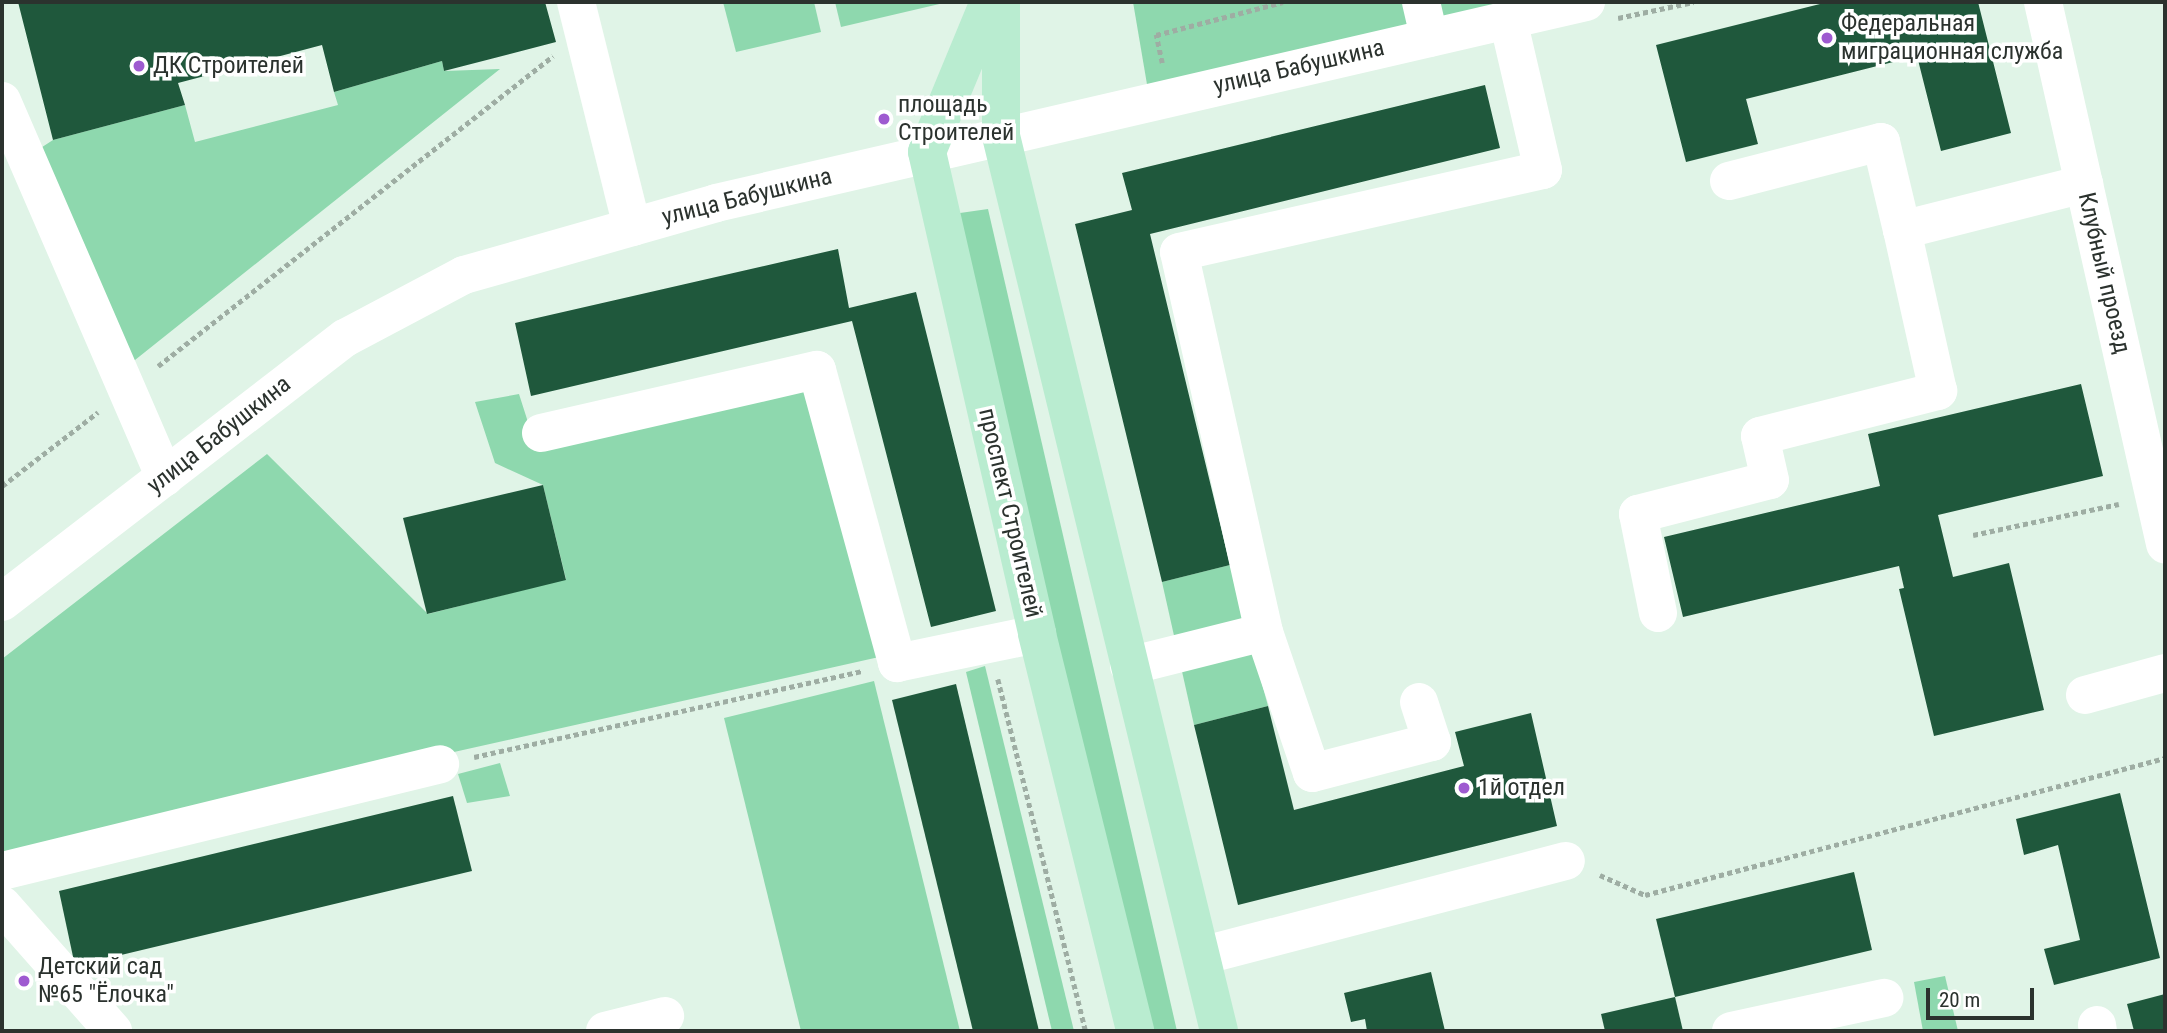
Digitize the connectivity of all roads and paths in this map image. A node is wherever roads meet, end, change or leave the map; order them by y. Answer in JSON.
{"nodes":[{"id":1,"x":576,"y":2,"type":"edge"},
{"id":2,"x":989,"y":2,"type":"edge"},
{"id":3,"x":1001,"y":2,"type":"edge"},
{"id":4,"x":1283,"y":2,"type":"edge"},
{"id":5,"x":1586,"y":2,"type":"edge"},
{"id":6,"x":2043,"y":2,"type":"edge"},
{"id":7,"x":1508,"y":19,"type":"junction"},
{"id":8,"x":1425,"y":20,"type":"edge"},
{"id":9,"x":560,"y":51,"type":"dead end"},
{"id":10,"x":1170,"y":97,"type":"junction"},
{"id":11,"x":2,"y":101,"type":"edge"},
{"id":12,"x":1001,"y":136,"type":"junction"},
{"id":13,"x":927,"y":152,"type":"junction"},
{"id":14,"x":1729,"y":181,"type":"dead end"},
{"id":15,"x":2084,"y":184,"type":"junction"},
{"id":16,"x":632,"y":227,"type":"junction"},
{"id":17,"x":1902,"y":230,"type":"junction"},
{"id":18,"x":125,"y":392,"type":"junction"},
{"id":19,"x":541,"y":433,"type":"dead end"},
{"id":20,"x":165,"y":477,"type":"junction"},
{"id":21,"x":2,"y":486,"type":"edge"},
{"id":22,"x":2154,"y":496,"type":"junction"},
{"id":23,"x":1973,"y":535,"type":"dead end"},
{"id":24,"x":2165,"y":544,"type":"edge"},
{"id":25,"x":2,"y":602,"type":"edge"},
{"id":26,"x":1658,"y":613,"type":"dead end"},
{"id":27,"x":1264,"y":632,"type":"junction"},
{"id":28,"x":1037,"y":634,"type":"junction"},
{"id":29,"x":989,"y":644,"type":"junction"},
{"id":30,"x":897,"y":663,"type":"junction"},
{"id":31,"x":1129,"y":666,"type":"junction"},
{"id":32,"x":2165,"y":673,"type":"edge"},
{"id":33,"x":2085,"y":695,"type":"dead end"},
{"id":34,"x":1419,"y":702,"type":"dead end"},
{"id":35,"x":2165,"y":758,"type":"edge"},
{"id":36,"x":440,"y":764,"type":"joint"},
{"id":37,"x":1566,"y":861,"type":"joint"},
{"id":38,"x":2,"y":872,"type":"edge"},
{"id":39,"x":2,"y":905,"type":"edge"},
{"id":40,"x":1201,"y":956,"type":"junction"},
{"id":41,"x":1884,"y":998,"type":"dead end"},
{"id":42,"x":665,"y":1016,"type":"dead end"},
{"id":43,"x":113,"y":1031,"type":"edge"},
{"id":44,"x":605,"y":1031,"type":"edge"},
{"id":45,"x":1086,"y":1031,"type":"edge"},
{"id":46,"x":1135,"y":1031,"type":"edge"},
{"id":47,"x":1219,"y":1031,"type":"edge"},
{"id":48,"x":1731,"y":1031,"type":"edge"}],
"edges":[{"from":1,"to":16,"type":"street"},
{"from":2,"to":13,"type":"main road"},
{"from":3,"to":12,"type":"main road"},
{"from":4,"to":10,"type":"path"},
{"from":5,"to":7,"type":"street","name":"улица Бабушкина"},
{"from":6,"to":15,"type":"street","name":"Клубный проезд"},
{"from":7,"to":8,"type":"street","name":"улица Бабушкина"},
{"from":7,"to":27,"type":"street"},
{"from":8,"to":10,"type":"street","name":"улица Бабушкина"},
{"from":9,"to":18,"type":"path"},
{"from":10,"to":12,"type":"street","name":"улица Бабушкина"},
{"from":11,"to":18,"type":"street"},
{"from":12,"to":13,"type":"street","name":"улица Бабушкина"},
{"from":12,"to":31,"type":"main road"},
{"from":13,"to":16,"type":"street","name":"улица Бабушкина"},
{"from":13,"to":28,"type":"main road","name":"проспект Строителей"},
{"from":14,"to":17,"type":"street"},
{"from":15,"to":17,"type":"street"},
{"from":15,"to":22,"type":"street","name":"Клубный проезд"},
{"from":16,"to":20,"type":"street","name":"улица Бабушкина"},
{"from":17,"to":26,"type":"street"},
{"from":18,"to":20,"type":"street"},
{"from":18,"to":21,"type":"path"},
{"from":19,"to":30,"type":"street"},
{"from":20,"to":25,"type":"street","name":"улица Бабушкина"},
{"from":22,"to":23,"type":"path"},
{"from":22,"to":24,"type":"street","name":"Клубный проезд"},
{"from":27,"to":31,"type":"street"},
{"from":27,"to":34,"type":"street"},
{"from":28,"to":29,"type":"street"},
{"from":28,"to":46,"type":"main road","name":"проспект Строителей"},
{"from":29,"to":30,"type":"street"},
{"from":29,"to":45,"type":"path"},
{"from":30,"to":36,"type":"path"},
{"from":31,"to":40,"type":"main road"},
{"from":32,"to":33,"type":"street"},
{"from":35,"to":37,"type":"path"},
{"from":36,"to":38,"type":"street"},
{"from":37,"to":40,"type":"street"},
{"from":39,"to":43,"type":"street"},
{"from":40,"to":47,"type":"main road"},
{"from":41,"to":48,"type":"street"},
{"from":42,"to":44,"type":"street"}]}
